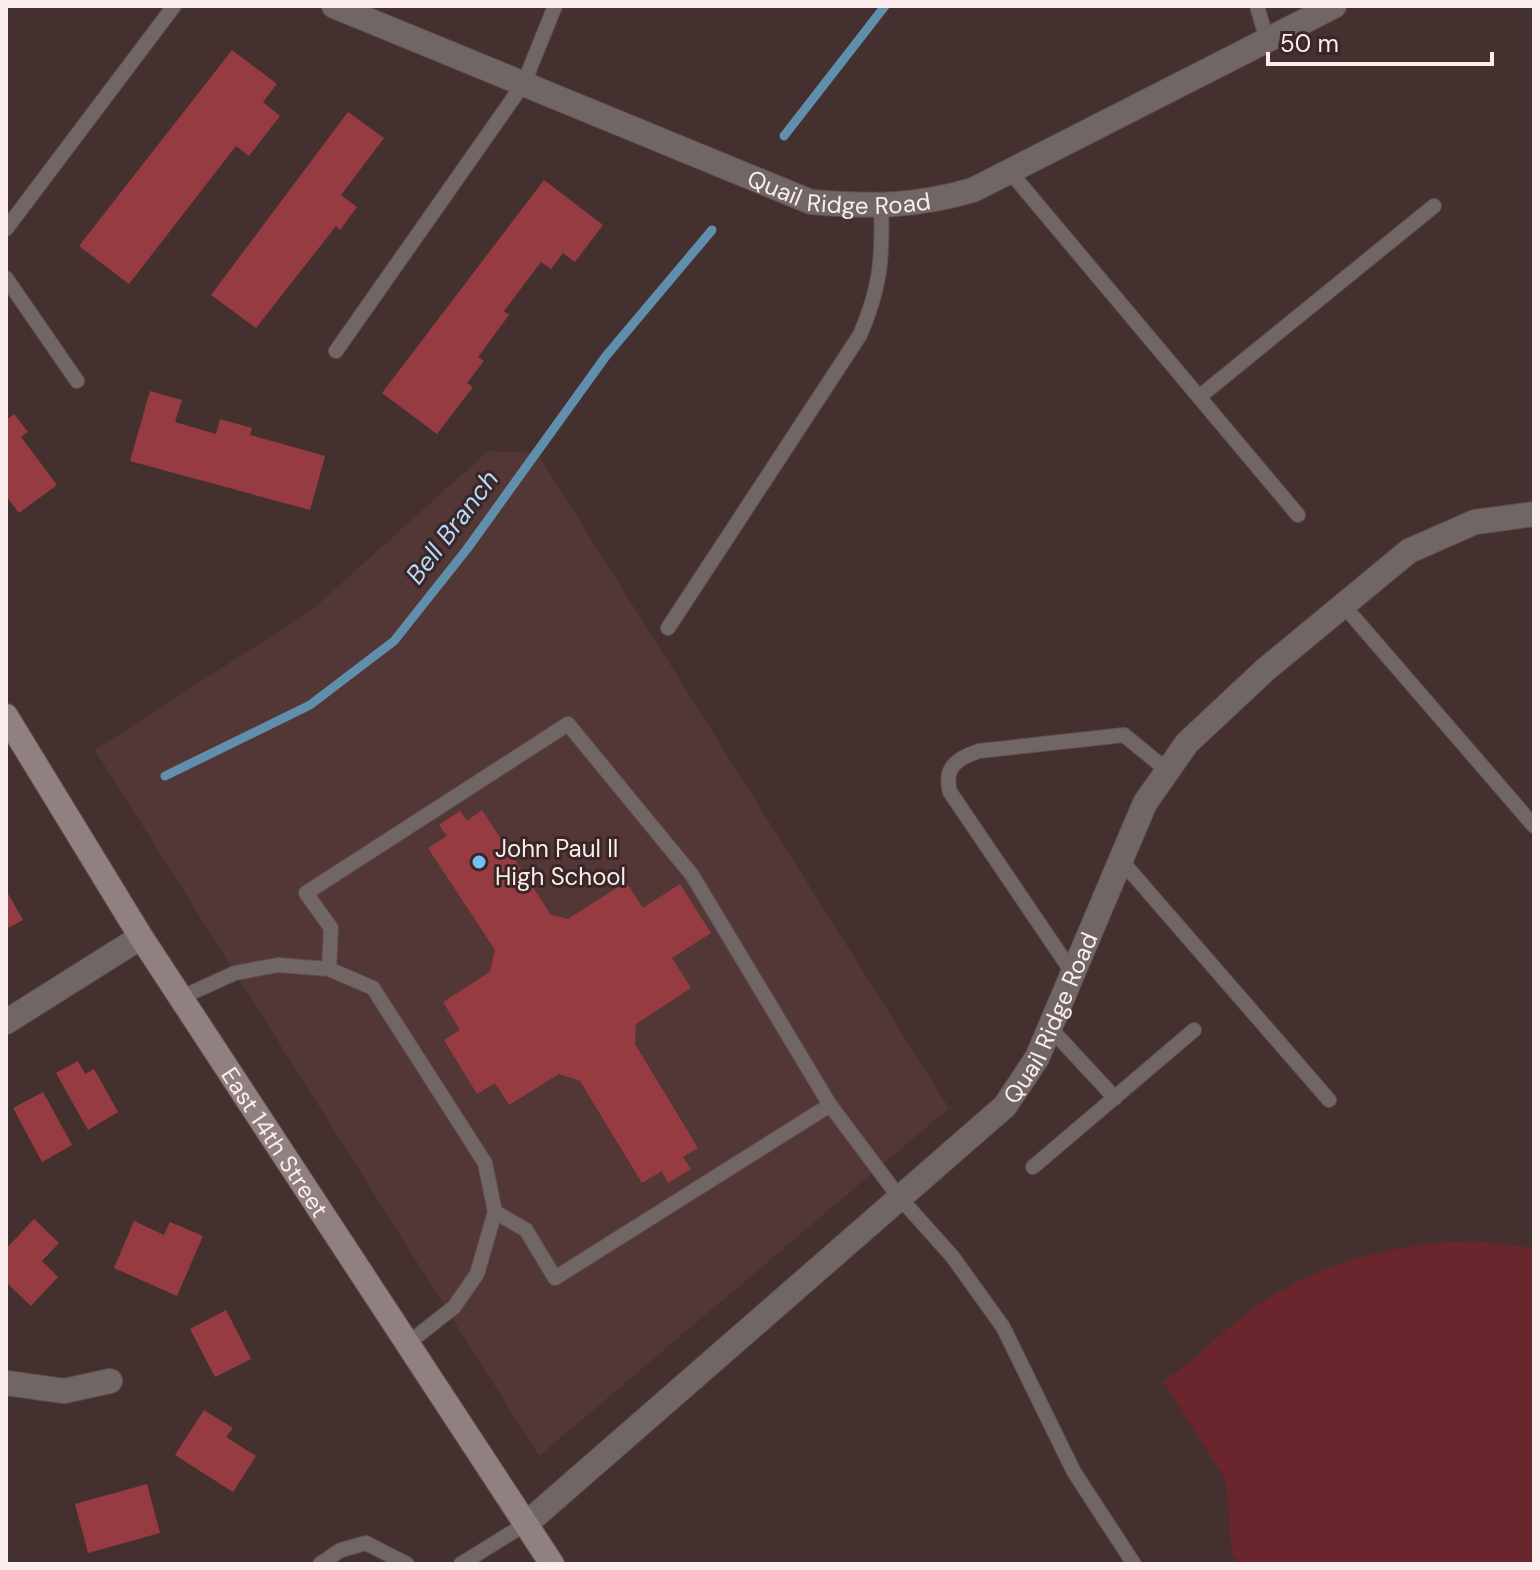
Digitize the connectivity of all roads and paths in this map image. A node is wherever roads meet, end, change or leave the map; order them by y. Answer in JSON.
{"nodes":[{"id":1,"x":174,"y":6,"type":"edge"},
{"id":2,"x":334,"y":6,"type":"edge"},
{"id":3,"x":555,"y":6,"type":"edge"},
{"id":4,"x":1257,"y":6,"type":"edge"},
{"id":5,"x":1334,"y":6,"type":"edge"},
{"id":6,"x":1267,"y":40,"type":"junction"},
{"id":7,"x":524,"y":83,"type":"junction"},
{"id":8,"x":1011,"y":173,"type":"junction"},
{"id":9,"x":1434,"y":206,"type":"dead end"},
{"id":10,"x":881,"y":207,"type":"junction"},
{"id":11,"x":6,"y":229,"type":"edge"},
{"id":12,"x":6,"y":278,"type":"edge"},
{"id":13,"x":336,"y":351,"type":"dead end"},
{"id":14,"x":77,"y":381,"type":"dead end"},
{"id":15,"x":1199,"y":397,"type":"junction"},
{"id":16,"x":1534,"y":514,"type":"edge"},
{"id":17,"x":1298,"y":515,"type":"dead end"},
{"id":18,"x":1344,"y":606,"type":"junction"},
{"id":19,"x":668,"y":628,"type":"dead end"},
{"id":20,"x":6,"y":716,"type":"edge"},
{"id":21,"x":1168,"y":771,"type":"junction"},
{"id":22,"x":1534,"y":826,"type":"edge"},
{"id":23,"x":1119,"y":858,"type":"junction"},
{"id":24,"x":141,"y":937,"type":"junction"},
{"id":25,"x":329,"y":969,"type":"junction"},
{"id":26,"x":1072,"y":972,"type":"junction"},
{"id":27,"x":180,"y":998,"type":"junction"},
{"id":28,"x":6,"y":1022,"type":"edge"},
{"id":29,"x":1050,"y":1028,"type":"junction"},
{"id":30,"x":1194,"y":1030,"type":"dead end"},
{"id":31,"x":1115,"y":1098,"type":"junction"},
{"id":32,"x":1329,"y":1100,"type":"dead end"},
{"id":33,"x":830,"y":1105,"type":"junction"},
{"id":34,"x":1033,"y":1167,"type":"dead end"},
{"id":35,"x":899,"y":1197,"type":"junction"},
{"id":36,"x":495,"y":1212,"type":"junction"},
{"id":37,"x":407,"y":1344,"type":"junction"},
{"id":38,"x":110,"y":1381,"type":"dead end"},
{"id":39,"x":6,"y":1383,"type":"edge"},
{"id":40,"x":527,"y":1523,"type":"junction"},
{"id":41,"x":320,"y":1564,"type":"edge"},
{"id":42,"x":407,"y":1564,"type":"edge"},
{"id":43,"x":461,"y":1564,"type":"edge"},
{"id":44,"x":552,"y":1564,"type":"edge"},
{"id":45,"x":1134,"y":1564,"type":"edge"}],
"edges":[{"from":1,"to":11,"type":"lane"},
{"from":2,"to":7,"type":"street","name":"Quail Ridge Road"},
{"from":3,"to":7,"type":"lane"},
{"from":4,"to":6,"type":"lane"},
{"from":5,"to":6,"type":"street","name":"Quail Ridge Road"},
{"from":6,"to":8,"type":"street","name":"Quail Ridge Road"},
{"from":7,"to":10,"type":"street","name":"Quail Ridge Road"},
{"from":7,"to":13,"type":"lane"},
{"from":8,"to":10,"type":"street","name":"Quail Ridge Road"},
{"from":8,"to":15,"type":"lane"},
{"from":9,"to":15,"type":"lane"},
{"from":10,"to":19,"type":"lane"},
{"from":12,"to":14,"type":"lane"},
{"from":15,"to":17,"type":"lane"},
{"from":16,"to":18,"type":"street","name":"Quail Ridge Road"},
{"from":18,"to":21,"type":"street","name":"Quail Ridge Road"},
{"from":18,"to":22,"type":"lane"},
{"from":20,"to":24,"type":"street","name":"East 14th Street"},
{"from":21,"to":23,"type":"street","name":"Quail Ridge Road"},
{"from":21,"to":26,"type":"lane"},
{"from":23,"to":26,"type":"street","name":"Quail Ridge Road"},
{"from":23,"to":32,"type":"lane"},
{"from":24,"to":27,"type":"street","name":"East 14th Street"},
{"from":24,"to":28,"type":"street"},
{"from":25,"to":27,"type":"lane"},
{"from":25,"to":33,"type":"lane"},
{"from":25,"to":36,"type":"lane"},
{"from":26,"to":29,"type":"street","name":"Quail Ridge Road"},
{"from":27,"to":37,"type":"street","name":"East 14th Street"},
{"from":29,"to":31,"type":"lane"},
{"from":29,"to":35,"type":"street","name":"Quail Ridge Road"},
{"from":30,"to":31,"type":"lane"},
{"from":31,"to":34,"type":"lane"},
{"from":33,"to":35,"type":"lane"},
{"from":33,"to":36,"type":"lane"},
{"from":35,"to":40,"type":"street","name":"Quail Ridge Road"},
{"from":35,"to":45,"type":"lane"},
{"from":36,"to":37,"type":"lane"},
{"from":37,"to":40,"type":"street","name":"East 14th Street"},
{"from":38,"to":39,"type":"street"},
{"from":40,"to":43,"type":"lane"},
{"from":40,"to":44,"type":"street","name":"East 14th Street"},
{"from":41,"to":42,"type":"lane"}]}
